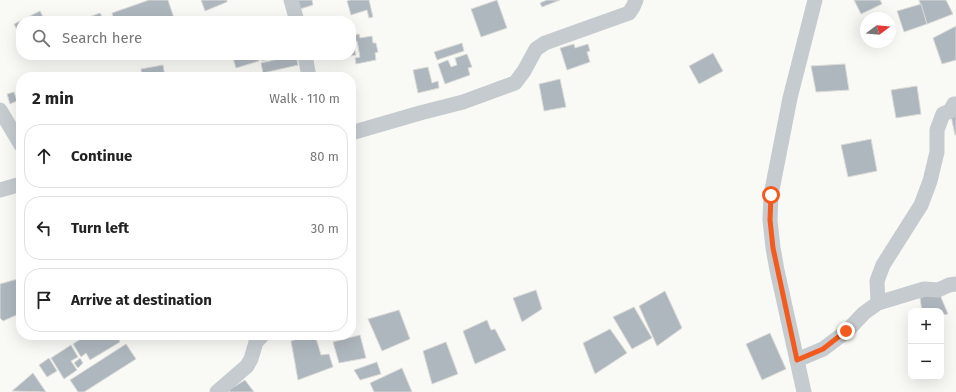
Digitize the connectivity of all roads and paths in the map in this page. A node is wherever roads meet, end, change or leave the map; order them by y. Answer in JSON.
{"nodes":[{"id":1,"x":291,"y":0,"type":"edge"},
{"id":2,"x":636,"y":0,"type":"edge"},
{"id":3,"x":814,"y":0,"type":"edge"},
{"id":4,"x":296,"y":16,"type":"edge"},
{"id":5,"x":306,"y":60,"type":"edge"},
{"id":6,"x":308,"y":72,"type":"edge"},
{"id":7,"x":956,"y":104,"type":"edge"},
{"id":8,"x":0,"y":110,"type":"edge"},
{"id":9,"x":356,"y":132,"type":"edge"},
{"id":10,"x":16,"y":137,"type":"edge"},
{"id":11,"x":16,"y":185,"type":"edge"},
{"id":12,"x":0,"y":190,"type":"edge"},
{"id":13,"x":956,"y":284,"type":"edge"},
{"id":14,"x":878,"y":303,"type":"junction"},
{"id":15,"x":258,"y":340,"type":"edge"},
{"id":16,"x":797,"y":360,"type":"junction"},
{"id":17,"x":217,"y":392,"type":"edge"},
{"id":18,"x":804,"y":392,"type":"edge"}],
"edges":[{"from":1,"to":4,"type":"street"},
{"from":2,"to":9,"type":"street"},
{"from":3,"to":16,"type":"street"},
{"from":5,"to":6,"type":"street"},
{"from":7,"to":14,"type":"street"},
{"from":8,"to":10,"type":"street"},
{"from":11,"to":12,"type":"street"},
{"from":13,"to":14,"type":"street"},
{"from":14,"to":16,"type":"street"},
{"from":15,"to":17,"type":"street"},
{"from":16,"to":18,"type":"street"}]}
